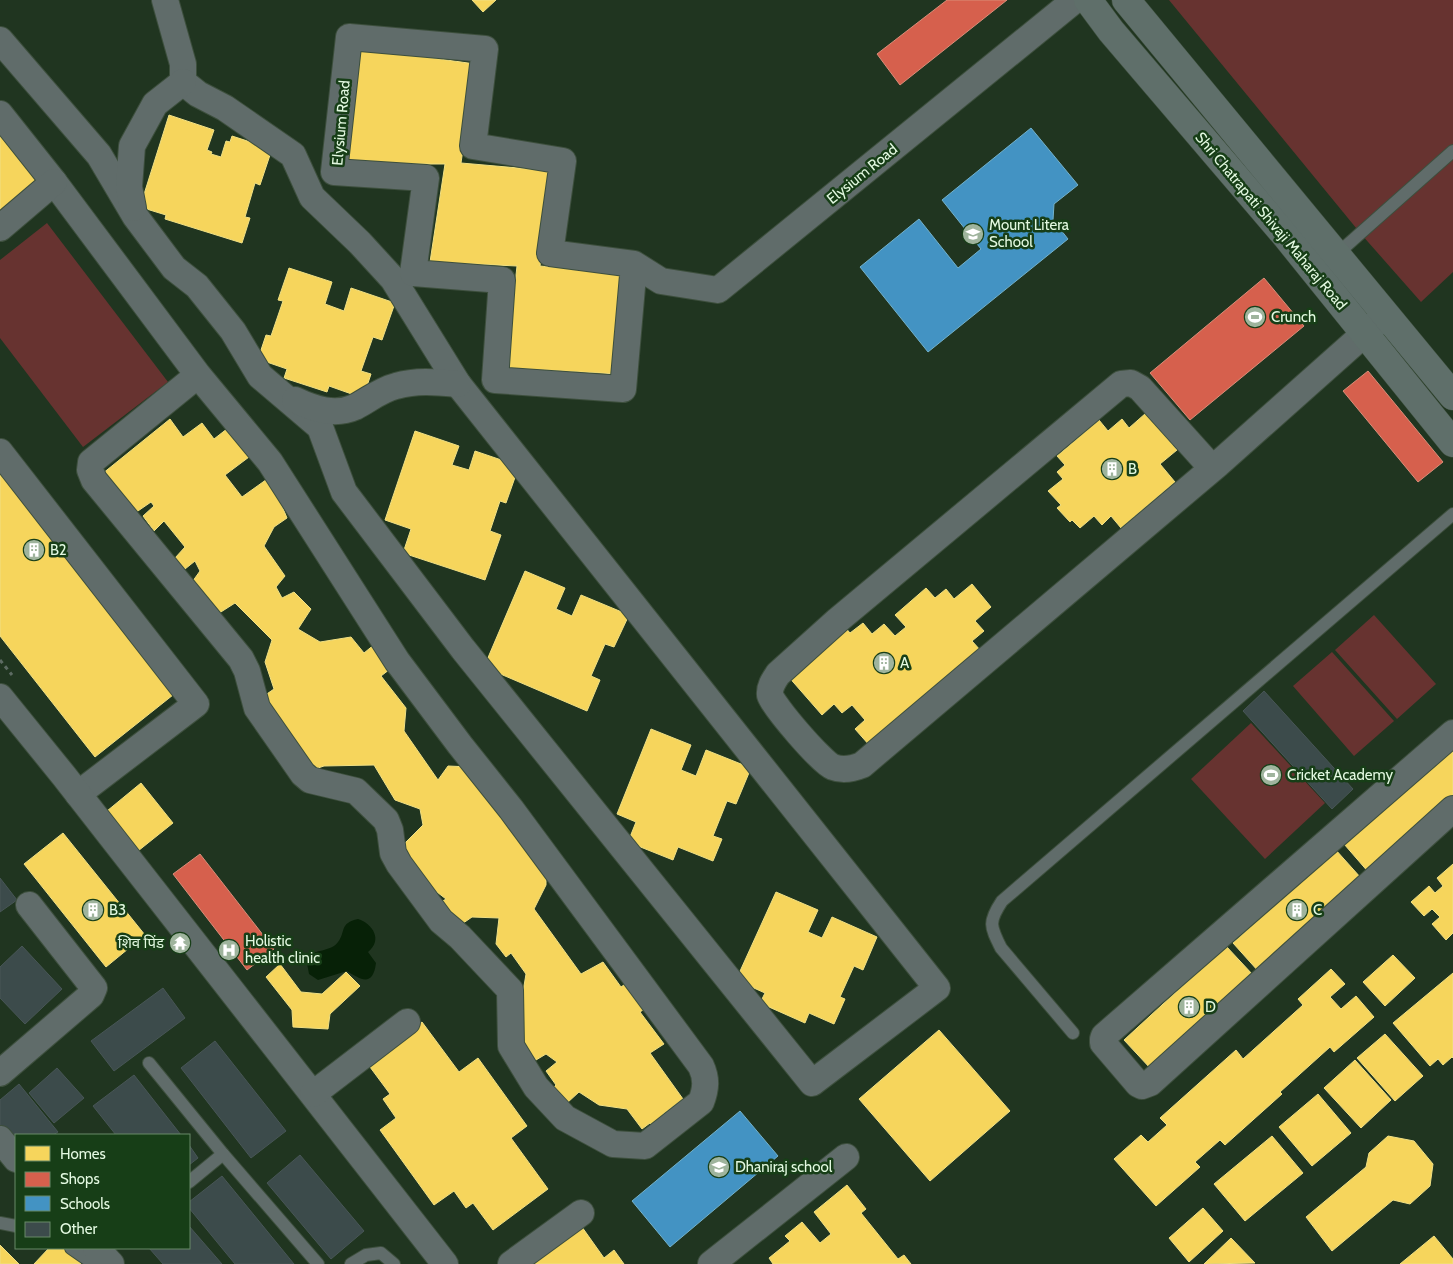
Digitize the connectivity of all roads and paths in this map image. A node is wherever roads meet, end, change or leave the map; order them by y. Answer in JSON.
{"nodes":[{"id":1,"x":165,"y":0,"type":"edge"},
{"id":2,"x":1075,"y":0,"type":"edge"},
{"id":3,"x":1088,"y":0,"type":"edge"},
{"id":4,"x":1126,"y":0,"type":"edge"},
{"id":5,"x":0,"y":40,"type":"edge"},
{"id":6,"x":183,"y":82,"type":"junction"},
{"id":7,"x":0,"y":114,"type":"edge"},
{"id":8,"x":1453,"y":151,"type":"edge"},
{"id":9,"x":54,"y":182,"type":"junction"},
{"id":10,"x":135,"y":216,"type":"junction"},
{"id":11,"x":0,"y":228,"type":"edge"},
{"id":12,"x":1337,"y":254,"type":"junction"},
{"id":13,"x":634,"y":264,"type":"junction"},
{"id":14,"x":1385,"y":315,"type":"junction"},
{"id":15,"x":1365,"y":335,"type":"junction"},
{"id":16,"x":198,"y":375,"type":"junction"},
{"id":17,"x":458,"y":384,"type":"junction"},
{"id":18,"x":1449,"y":384,"type":"edge"},
{"id":19,"x":285,"y":396,"type":"junction"},
{"id":20,"x":1453,"y":444,"type":"edge"},
{"id":21,"x":0,"y":452,"type":"edge"},
{"id":22,"x":1212,"y":468,"type":"junction"},
{"id":23,"x":1453,"y":514,"type":"edge"},
{"id":24,"x":0,"y":697,"type":"edge"},
{"id":25,"x":1453,"y":733,"type":"edge"},
{"id":26,"x":78,"y":794,"type":"junction"},
{"id":27,"x":1453,"y":809,"type":"edge"},
{"id":28,"x":29,"y":905,"type":"dead end"},
{"id":29,"x":407,"y":1022,"type":"dead end"},
{"id":30,"x":1073,"y":1033,"type":"dead end"},
{"id":31,"x":149,"y":1063,"type":"dead end"},
{"id":32,"x":0,"y":1073,"type":"edge"},
{"id":33,"x":313,"y":1094,"type":"junction"},
{"id":34,"x":0,"y":1140,"type":"edge"},
{"id":35,"x":223,"y":1154,"type":"junction"},
{"id":36,"x":846,"y":1157,"type":"dead end"},
{"id":37,"x":15,"y":1158,"type":"edge"},
{"id":38,"x":190,"y":1181,"type":"edge"},
{"id":39,"x":581,"y":1213,"type":"dead end"},
{"id":40,"x":0,"y":1223,"type":"edge"},
{"id":41,"x":15,"y":1226,"type":"edge"},
{"id":42,"x":75,"y":1249,"type":"edge"},
{"id":43,"x":102,"y":1255,"type":"edge"},
{"id":44,"x":318,"y":1264,"type":"edge"},
{"id":45,"x":350,"y":1264,"type":"edge"},
{"id":46,"x":394,"y":1264,"type":"edge"},
{"id":47,"x":445,"y":1264,"type":"edge"},
{"id":48,"x":511,"y":1264,"type":"edge"},
{"id":49,"x":711,"y":1264,"type":"edge"}],
"edges":[{"from":1,"to":6,"type":"street"},
{"from":2,"to":13,"type":"street","name":"Elysium Road"},
{"from":3,"to":15,"type":"main road","name":"Shri Chatrapati Shivaji Maharaj Road"},
{"from":4,"to":12,"type":"main road","name":"Shri Chatrapati Shivaji Maharaj Road"},
{"from":5,"to":10,"type":"street"},
{"from":6,"to":10,"type":"street"},
{"from":6,"to":17,"type":"street"},
{"from":7,"to":9,"type":"street"},
{"from":8,"to":12,"type":"lane"},
{"from":9,"to":11,"type":"street"},
{"from":9,"to":16,"type":"street"},
{"from":10,"to":19,"type":"street"},
{"from":12,"to":14,"type":"main road","name":"Shri Chatrapati Shivaji Maharaj Road"},
{"from":13,"to":13,"type":"street","name":"Elysium Road"},
{"from":14,"to":15,"type":"street"},
{"from":14,"to":18,"type":"main road","name":"Shri Chatrapati Shivaji Maharaj Road"},
{"from":15,"to":20,"type":"main road","name":"Shri Chatrapati Shivaji Maharaj Road"},
{"from":15,"to":22,"type":"street"},
{"from":16,"to":16,"type":"street"},
{"from":17,"to":19,"type":"street"},
{"from":17,"to":19,"type":"street"},
{"from":21,"to":26,"type":"street"},
{"from":22,"to":22,"type":"street"},
{"from":23,"to":30,"type":"lane"},
{"from":24,"to":26,"type":"street"},
{"from":25,"to":27,"type":"street"},
{"from":26,"to":33,"type":"street"},
{"from":28,"to":32,"type":"street"},
{"from":29,"to":33,"type":"street"},
{"from":31,"to":35,"type":"lane"},
{"from":33,"to":47,"type":"street"},
{"from":34,"to":37,"type":"street"},
{"from":35,"to":38,"type":"lane"},
{"from":35,"to":44,"type":"lane"},
{"from":36,"to":49,"type":"street"},
{"from":39,"to":48,"type":"street"},
{"from":40,"to":41,"type":"lane"},
{"from":42,"to":43,"type":"lane"},
{"from":45,"to":46,"type":"lane"}]}
